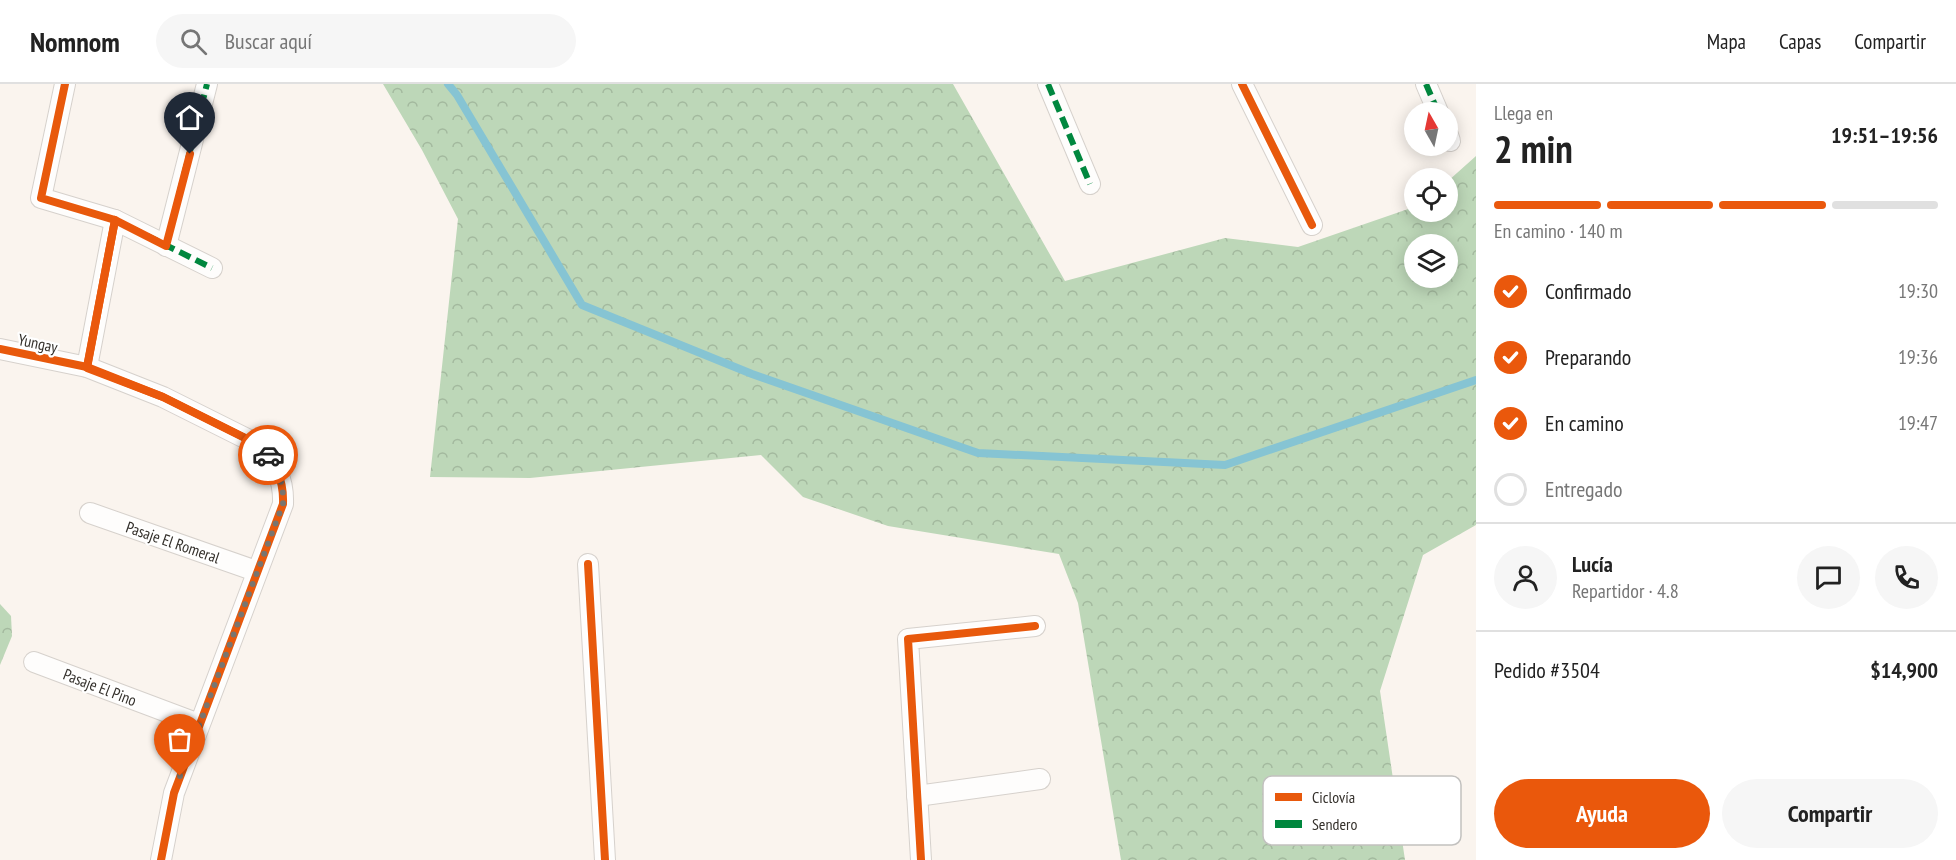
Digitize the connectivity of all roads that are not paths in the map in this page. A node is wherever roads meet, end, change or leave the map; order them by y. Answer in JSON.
{"nodes":[{"id":1,"x":65,"y":84,"type":"edge"},
{"id":2,"x":207,"y":84,"type":"edge"},
{"id":3,"x":1048,"y":84,"type":"edge"},
{"id":4,"x":1242,"y":84,"type":"edge"},
{"id":5,"x":1426,"y":84,"type":"edge"},
{"id":6,"x":1434,"y":102,"type":"edge"},
{"id":7,"x":1090,"y":184,"type":"dead end"},
{"id":8,"x":115,"y":220,"type":"junction"},
{"id":9,"x":1311,"y":225,"type":"dead end"},
{"id":10,"x":166,"y":246,"type":"junction"},
{"id":11,"x":212,"y":268,"type":"dead end"},
{"id":12,"x":0,"y":349,"type":"edge"},
{"id":13,"x":87,"y":368,"type":"junction"},
{"id":14,"x":90,"y":513,"type":"dead end"},
{"id":15,"x":588,"y":564,"type":"dead end"},
{"id":16,"x":256,"y":571,"type":"junction"},
{"id":17,"x":1035,"y":626,"type":"dead end"},
{"id":18,"x":34,"y":662,"type":"dead end"},
{"id":19,"x":199,"y":724,"type":"junction"},
{"id":20,"x":1040,"y":778,"type":"dead end"},
{"id":21,"x":917,"y":796,"type":"junction"},
{"id":22,"x":161,"y":860,"type":"edge"},
{"id":23,"x":605,"y":860,"type":"edge"},
{"id":24,"x":921,"y":860,"type":"edge"}],
"edges":[{"from":1,"to":8,"type":"street"},
{"from":2,"to":10,"type":"street"},
{"from":3,"to":7,"type":"street"},
{"from":4,"to":9,"type":"street"},
{"from":5,"to":6,"type":"street"},
{"from":8,"to":10,"type":"street"},
{"from":8,"to":13,"type":"street"},
{"from":10,"to":11,"type":"street"},
{"from":12,"to":13,"type":"street","name":"Yungay"},
{"from":13,"to":16,"type":"street","name":"Yungay"},
{"from":14,"to":16,"type":"street","name":"Pasaje El Romeral"},
{"from":15,"to":23,"type":"street"},
{"from":16,"to":19,"type":"street","name":"Yungay"},
{"from":17,"to":21,"type":"street"},
{"from":18,"to":19,"type":"street","name":"Pasaje El Pino"},
{"from":19,"to":22,"type":"street","name":"Yungay"},
{"from":20,"to":21,"type":"street"},
{"from":21,"to":24,"type":"street"}]}
